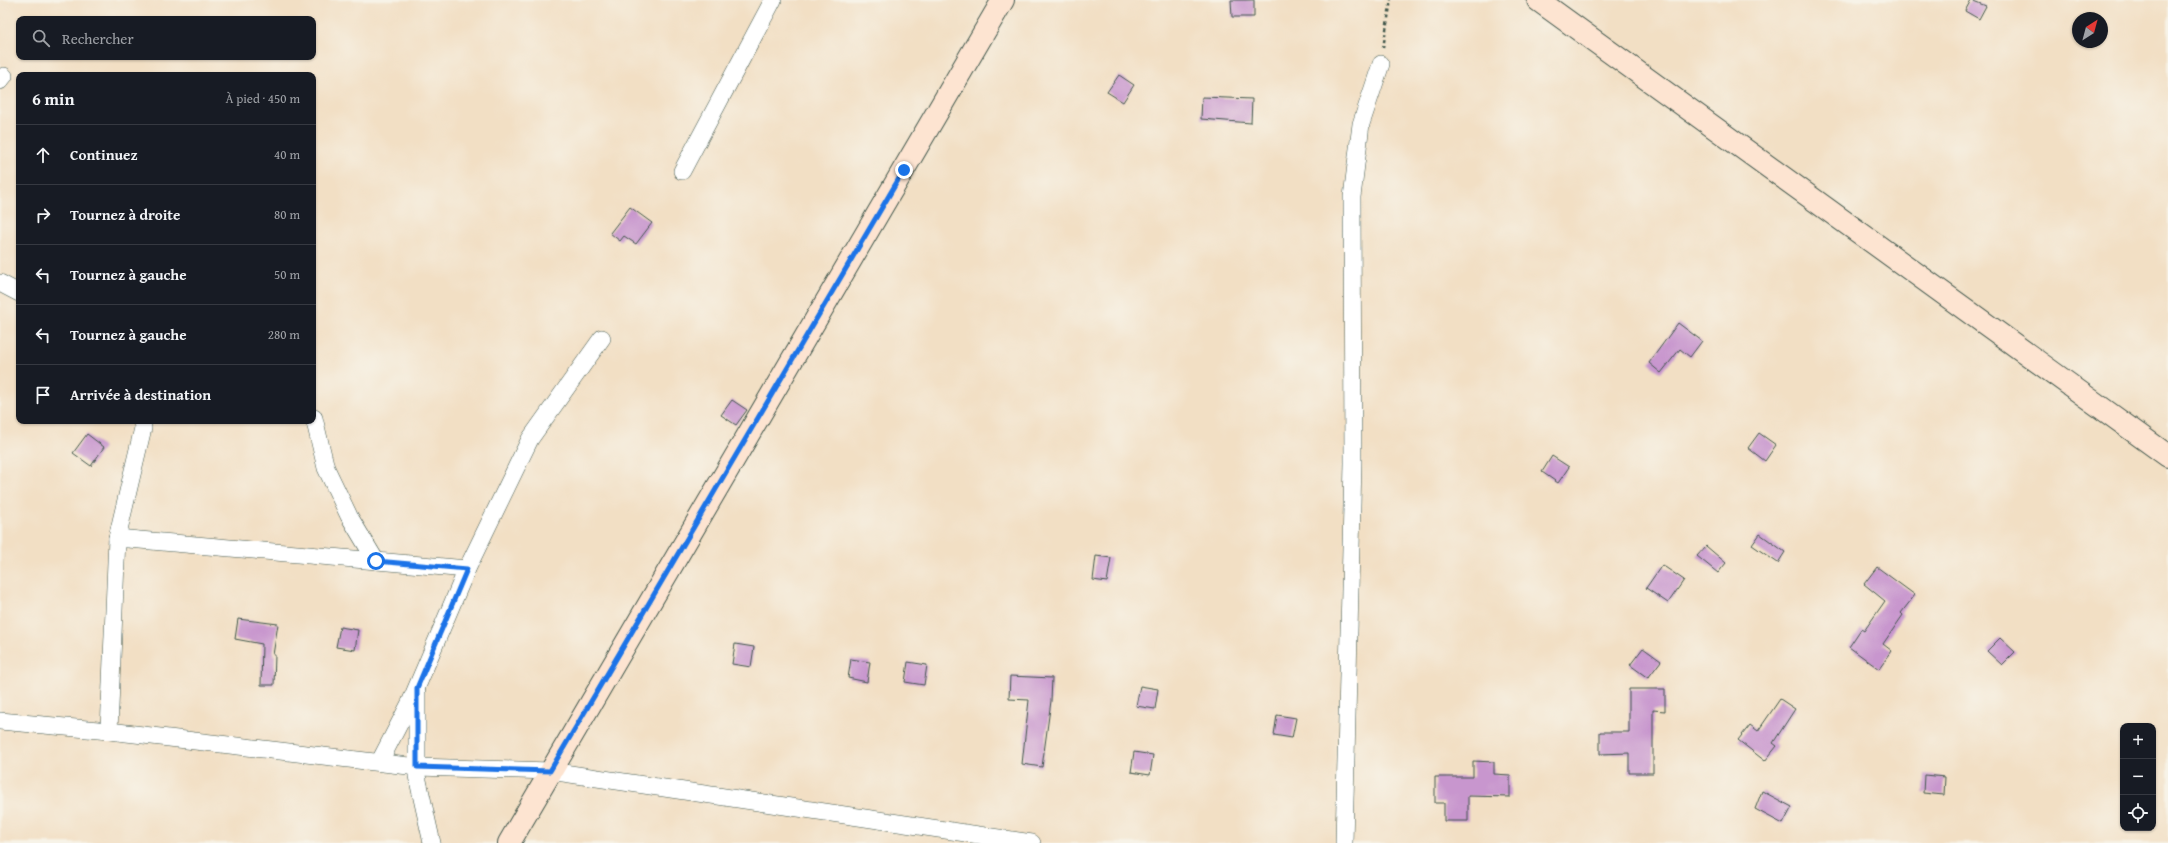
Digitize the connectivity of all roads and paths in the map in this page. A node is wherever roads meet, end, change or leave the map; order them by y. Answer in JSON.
{"nodes":[{"id":1,"x":773,"y":0,"type":"edge"},
{"id":2,"x":1003,"y":0,"type":"edge"},
{"id":3,"x":1391,"y":0,"type":"edge"},
{"id":4,"x":1538,"y":0,"type":"edge"},
{"id":5,"x":1381,"y":64,"type":"joint"},
{"id":6,"x":682,"y":171,"type":"dead end"},
{"id":7,"x":0,"y":283,"type":"edge"},
{"id":8,"x":16,"y":291,"type":"edge"},
{"id":9,"x":602,"y":338,"type":"dead end"},
{"id":10,"x":142,"y":424,"type":"edge"},
{"id":11,"x":315,"y":424,"type":"edge"},
{"id":12,"x":2168,"y":456,"type":"edge"},
{"id":13,"x":117,"y":538,"type":"junction"},
{"id":14,"x":376,"y":561,"type":"junction"},
{"id":15,"x":467,"y":569,"type":"junction"},
{"id":16,"x":417,"y":688,"type":"junction"},
{"id":17,"x":0,"y":721,"type":"edge"},
{"id":18,"x":109,"y":731,"type":"junction"},
{"id":19,"x":380,"y":761,"type":"junction"},
{"id":20,"x":417,"y":767,"type":"junction"},
{"id":21,"x":550,"y":771,"type":"junction"},
{"id":22,"x":940,"y":836,"type":"edge"},
{"id":23,"x":432,"y":843,"type":"edge"},
{"id":24,"x":509,"y":843,"type":"edge"},
{"id":25,"x":1032,"y":843,"type":"edge"},
{"id":26,"x":1344,"y":843,"type":"edge"}],
"edges":[{"from":1,"to":6,"type":"street"},
{"from":2,"to":21,"type":"main road"},
{"from":3,"to":5,"type":"path"},
{"from":4,"to":12,"type":"main road"},
{"from":5,"to":26,"type":"street"},
{"from":7,"to":8,"type":"street"},
{"from":9,"to":15,"type":"street"},
{"from":10,"to":13,"type":"street"},
{"from":11,"to":14,"type":"street"},
{"from":13,"to":14,"type":"street"},
{"from":13,"to":18,"type":"street"},
{"from":14,"to":15,"type":"street"},
{"from":15,"to":16,"type":"street"},
{"from":16,"to":19,"type":"street"},
{"from":16,"to":20,"type":"street"},
{"from":17,"to":18,"type":"street"},
{"from":18,"to":19,"type":"street"},
{"from":19,"to":20,"type":"street"},
{"from":20,"to":21,"type":"street"},
{"from":20,"to":23,"type":"street"},
{"from":21,"to":22,"type":"street"},
{"from":21,"to":24,"type":"main road"},
{"from":22,"to":25,"type":"street"}]}
